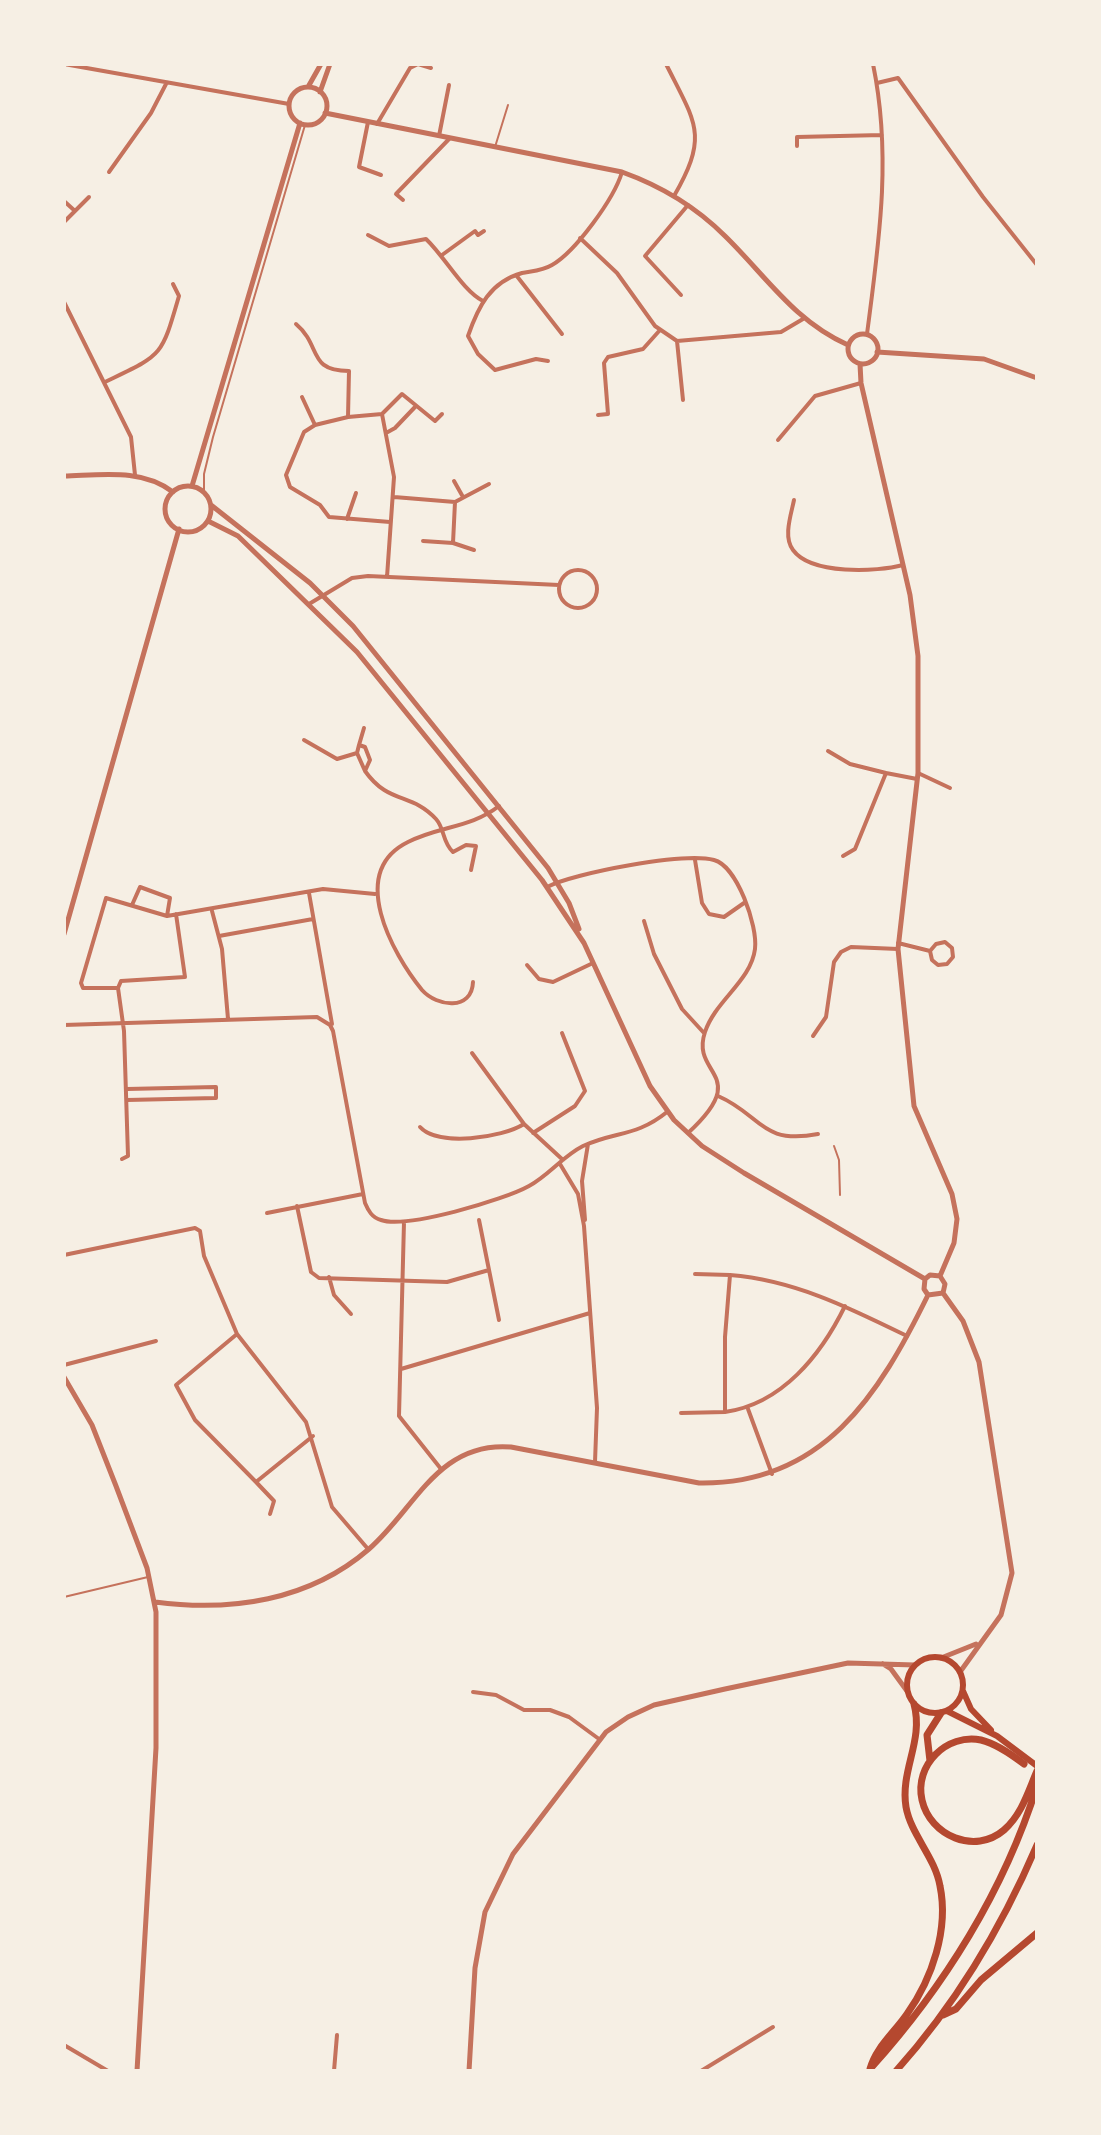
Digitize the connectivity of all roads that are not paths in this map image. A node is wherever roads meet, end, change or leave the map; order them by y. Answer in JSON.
{"nodes":[{"id":1,"x":321,"y":64,"type":"edge"},
{"id":2,"x":330,"y":64,"type":"edge"},
{"id":3,"x":666,"y":64,"type":"edge"},
{"id":4,"x":873,"y":64,"type":"edge"},
{"id":5,"x":67,"y":65,"type":"edge"},
{"id":6,"x":431,"y":68,"type":"dead end"},
{"id":7,"x":877,"y":83,"type":"junction"},
{"id":8,"x":166,"y":84,"type":"junction"},
{"id":9,"x":449,"y":85,"type":"dead end"},
{"id":10,"x":308,"y":87,"type":"junction"},
{"id":11,"x":320,"y":92,"type":"junction"},
{"id":12,"x":289,"y":104,"type":"junction"},
{"id":13,"x":508,"y":105,"type":"dead end"},
{"id":14,"x":325,"y":113,"type":"junction"},
{"id":15,"x":368,"y":122,"type":"junction"},
{"id":16,"x":302,"y":124,"type":"junction"},
{"id":17,"x":377,"y":124,"type":"junction"},
{"id":18,"x":883,"y":134,"type":"junction"},
{"id":19,"x":439,"y":136,"type":"junction"},
{"id":20,"x":450,"y":138,"type":"junction"},
{"id":21,"x":797,"y":146,"type":"dead end"},
{"id":22,"x":495,"y":148,"type":"junction"},
{"id":23,"x":109,"y":172,"type":"dead end"},
{"id":24,"x":622,"y":172,"type":"junction"},
{"id":25,"x":381,"y":175,"type":"dead end"},
{"id":26,"x":674,"y":196,"type":"junction"},
{"id":27,"x":89,"y":197,"type":"dead end"},
{"id":28,"x":403,"y":200,"type":"dead end"},
{"id":29,"x":64,"y":201,"type":"edge"},
{"id":30,"x":688,"y":205,"type":"junction"},
{"id":31,"x":75,"y":211,"type":"junction"},
{"id":32,"x":64,"y":222,"type":"edge"},
{"id":33,"x":484,"y":231,"type":"dead end"},
{"id":34,"x":368,"y":235,"type":"dead end"},
{"id":35,"x":580,"y":238,"type":"junction"},
{"id":36,"x":442,"y":255,"type":"junction"},
{"id":37,"x":1037,"y":265,"type":"edge"},
{"id":38,"x":516,"y":275,"type":"junction"},
{"id":39,"x":173,"y":284,"type":"dead end"},
{"id":40,"x":681,"y":295,"type":"dead end"},
{"id":41,"x":483,"y":301,"type":"junction"},
{"id":42,"x":64,"y":302,"type":"edge"},
{"id":43,"x":803,"y":319,"type":"junction"},
{"id":44,"x":296,"y":324,"type":"dead end"},
{"id":45,"x":660,"y":330,"type":"junction"},
{"id":46,"x":562,"y":334,"type":"dead end"},
{"id":47,"x":867,"y":334,"type":"junction"},
{"id":48,"x":677,"y":341,"type":"junction"},
{"id":49,"x":848,"y":345,"type":"junction"},
{"id":50,"x":877,"y":352,"type":"junction"},
{"id":51,"x":548,"y":361,"type":"dead end"},
{"id":52,"x":860,"y":364,"type":"junction"},
{"id":53,"x":1037,"y":378,"type":"edge"},
{"id":54,"x":105,"y":382,"type":"junction"},
{"id":55,"x":861,"y":383,"type":"junction"},
{"id":56,"x":302,"y":397,"type":"dead end"},
{"id":57,"x":683,"y":400,"type":"dead end"},
{"id":58,"x":415,"y":407,"type":"junction"},
{"id":59,"x":382,"y":414,"type":"junction"},
{"id":60,"x":442,"y":414,"type":"dead end"},
{"id":61,"x":598,"y":415,"type":"dead end"},
{"id":62,"x":348,"y":417,"type":"junction"},
{"id":63,"x":315,"y":425,"type":"junction"},
{"id":64,"x":386,"y":433,"type":"junction"},
{"id":65,"x":778,"y":440,"type":"dead end"},
{"id":66,"x":135,"y":475,"type":"junction"},
{"id":67,"x":64,"y":476,"type":"edge"},
{"id":68,"x":454,"y":481,"type":"dead end"},
{"id":69,"x":489,"y":484,"type":"dead end"},
{"id":70,"x":192,"y":486,"type":"junction"},
{"id":71,"x":173,"y":492,"type":"junction"},
{"id":72,"x":204,"y":492,"type":"junction"},
{"id":73,"x":356,"y":493,"type":"dead end"},
{"id":74,"x":394,"y":497,"type":"junction"},
{"id":75,"x":463,"y":497,"type":"junction"},
{"id":76,"x":794,"y":500,"type":"dead end"},
{"id":77,"x":455,"y":502,"type":"junction"},
{"id":78,"x":211,"y":505,"type":"junction"},
{"id":79,"x":347,"y":519,"type":"junction"},
{"id":80,"x":208,"y":521,"type":"junction"},
{"id":81,"x":390,"y":522,"type":"junction"},
{"id":82,"x":179,"y":529,"type":"junction"},
{"id":83,"x":423,"y":541,"type":"dead end"},
{"id":84,"x":453,"y":543,"type":"junction"},
{"id":85,"x":474,"y":550,"type":"dead end"},
{"id":86,"x":903,"y":565,"type":"junction"},
{"id":87,"x":387,"y":577,"type":"junction"},
{"id":88,"x":559,"y":585,"type":"junction"},
{"id":89,"x":323,"y":595,"type":"junction"},
{"id":90,"x":309,"y":604,"type":"junction"},
{"id":91,"x":364,"y":728,"type":"dead end"},
{"id":92,"x":304,"y":740,"type":"dead end"},
{"id":93,"x":359,"y":745,"type":"junction"},
{"id":94,"x":828,"y":751,"type":"dead end"},
{"id":95,"x":357,"y":753,"type":"junction"},
{"id":96,"x":365,"y":771,"type":"junction"},
{"id":97,"x":886,"y":773,"type":"junction"},
{"id":98,"x":917,"y":776,"type":"junction"},
{"id":99,"x":950,"y":788,"type":"dead end"},
{"id":100,"x":499,"y":806,"type":"junction"},
{"id":101,"x":489,"y":814,"type":"junction"},
{"id":102,"x":442,"y":832,"type":"junction"},
{"id":103,"x":843,"y":856,"type":"dead end"},
{"id":104,"x":695,"y":860,"type":"junction"},
{"id":105,"x":471,"y":870,"type":"dead end"},
{"id":106,"x":557,"y":882,"type":"junction"},
{"id":107,"x":547,"y":887,"type":"junction"},
{"id":108,"x":309,"y":893,"type":"junction"},
{"id":109,"x":375,"y":894,"type":"junction"},
{"id":110,"x":744,"y":903,"type":"junction"},
{"id":111,"x":131,"y":906,"type":"junction"},
{"id":112,"x":212,"y":911,"type":"junction"},
{"id":113,"x":176,"y":914,"type":"junction"},
{"id":114,"x":167,"y":916,"type":"junction"},
{"id":115,"x":313,"y":919,"type":"junction"},
{"id":116,"x":644,"y":921,"type":"dead end"},
{"id":117,"x":64,"y":934,"type":"edge"},
{"id":118,"x":219,"y":936,"type":"junction"},
{"id":119,"x":584,"y":943,"type":"junction"},
{"id":120,"x":898,"y":946,"type":"junction"},
{"id":121,"x":930,"y":951,"type":"junction"},
{"id":122,"x":593,"y":963,"type":"junction"},
{"id":123,"x":527,"y":965,"type":"dead end"},
{"id":124,"x":473,"y":982,"type":"dead end"},
{"id":125,"x":118,"y":988,"type":"junction"},
{"id":126,"x":228,"y":1019,"type":"junction"},
{"id":127,"x":122,"y":1023,"type":"junction"},
{"id":128,"x":64,"y":1025,"type":"edge"},
{"id":129,"x":333,"y":1031,"type":"junction"},
{"id":130,"x":562,"y":1033,"type":"dead end"},
{"id":131,"x":704,"y":1033,"type":"junction"},
{"id":132,"x":813,"y":1036,"type":"dead end"},
{"id":133,"x":472,"y":1053,"type":"dead end"},
{"id":134,"x":126,"y":1089,"type":"junction"},
{"id":135,"x":718,"y":1096,"type":"junction"},
{"id":136,"x":127,"y":1100,"type":"junction"},
{"id":137,"x":667,"y":1112,"type":"junction"},
{"id":138,"x":524,"y":1124,"type":"junction"},
{"id":139,"x":420,"y":1127,"type":"dead end"},
{"id":140,"x":533,"y":1133,"type":"junction"},
{"id":141,"x":688,"y":1133,"type":"junction"},
{"id":142,"x":818,"y":1134,"type":"dead end"},
{"id":143,"x":588,"y":1144,"type":"junction"},
{"id":144,"x":834,"y":1146,"type":"dead end"},
{"id":145,"x":122,"y":1159,"type":"dead end"},
{"id":146,"x":562,"y":1162,"type":"junction"},
{"id":147,"x":363,"y":1194,"type":"junction"},
{"id":148,"x":840,"y":1195,"type":"dead end"},
{"id":149,"x":297,"y":1206,"type":"junction"},
{"id":150,"x":267,"y":1213,"type":"dead end"},
{"id":151,"x":479,"y":1220,"type":"dead end"},
{"id":152,"x":404,"y":1222,"type":"junction"},
{"id":153,"x":584,"y":1226,"type":"junction"},
{"id":154,"x":64,"y":1255,"type":"edge"},
{"id":155,"x":489,"y":1270,"type":"junction"},
{"id":156,"x":695,"y":1274,"type":"dead end"},
{"id":157,"x":730,"y":1275,"type":"junction"},
{"id":158,"x":940,"y":1276,"type":"junction"},
{"id":159,"x":329,"y":1277,"type":"junction"},
{"id":160,"x":925,"y":1279,"type":"junction"},
{"id":161,"x":403,"y":1280,"type":"junction"},
{"id":162,"x":943,"y":1293,"type":"junction"},
{"id":163,"x":928,"y":1295,"type":"junction"},
{"id":164,"x":845,"y":1306,"type":"junction"},
{"id":165,"x":590,"y":1313,"type":"junction"},
{"id":166,"x":351,"y":1314,"type":"dead end"},
{"id":167,"x":499,"y":1320,"type":"dead end"},
{"id":168,"x":237,"y":1334,"type":"junction"},
{"id":169,"x":907,"y":1336,"type":"junction"},
{"id":170,"x":156,"y":1341,"type":"dead end"},
{"id":171,"x":64,"y":1365,"type":"edge"},
{"id":172,"x":401,"y":1369,"type":"junction"},
{"id":173,"x":64,"y":1377,"type":"edge"},
{"id":174,"x":748,"y":1409,"type":"junction"},
{"id":175,"x":725,"y":1412,"type":"junction"},
{"id":176,"x":681,"y":1413,"type":"dead end"},
{"id":177,"x":313,"y":1436,"type":"junction"},
{"id":178,"x":595,"y":1462,"type":"junction"},
{"id":179,"x":441,"y":1469,"type":"junction"},
{"id":180,"x":772,"y":1474,"type":"junction"},
{"id":181,"x":256,"y":1482,"type":"junction"},
{"id":182,"x":270,"y":1514,"type":"dead end"},
{"id":183,"x":369,"y":1549,"type":"junction"},
{"id":184,"x":149,"y":1576,"type":"junction"},
{"id":185,"x":64,"y":1597,"type":"edge"},
{"id":186,"x":155,"y":1602,"type":"junction"},
{"id":187,"x":989,"y":1632,"type":"junction"},
{"id":188,"x":941,"y":1658,"type":"junction"},
{"id":189,"x":878,"y":1662,"type":"junction"},
{"id":190,"x":915,"y":1665,"type":"junction"},
{"id":191,"x":960,"y":1672,"type":"junction"},
{"id":192,"x":907,"y":1691,"type":"junction"},
{"id":193,"x":963,"y":1691,"type":"junction"},
{"id":194,"x":473,"y":1692,"type":"dead end"},
{"id":195,"x":914,"y":1704,"type":"junction"},
{"id":196,"x":944,"y":1712,"type":"junction"},
{"id":197,"x":997,"y":1736,"type":"junction"},
{"id":198,"x":599,"y":1739,"type":"junction"},
{"id":199,"x":1017,"y":1755,"type":"junction"},
{"id":200,"x":930,"y":1761,"type":"junction"},
{"id":201,"x":1024,"y":1764,"type":"joint"},
{"id":202,"x":1037,"y":1769,"type":"edge"},
{"id":203,"x":1037,"y":1786,"type":"edge"},
{"id":204,"x":1037,"y":1845,"type":"edge"},
{"id":205,"x":1037,"y":1933,"type":"edge"},
{"id":206,"x":941,"y":2016,"type":"junction"},
{"id":207,"x":773,"y":2027,"type":"dead end"},
{"id":208,"x":337,"y":2035,"type":"dead end"},
{"id":209,"x":64,"y":2045,"type":"edge"},
{"id":210,"x":869,"y":2070,"type":"edge"},
{"id":211,"x":108,"y":2071,"type":"edge"},
{"id":212,"x":137,"y":2071,"type":"edge"},
{"id":213,"x":334,"y":2071,"type":"edge"},
{"id":214,"x":469,"y":2071,"type":"edge"},
{"id":215,"x":701,"y":2071,"type":"edge"},
{"id":216,"x":896,"y":2071,"type":"edge"}],
"edges":[{"from":1,"to":10,"type":"street"},
{"from":2,"to":11,"type":"street"},
{"from":3,"to":26,"type":"street"},
{"from":4,"to":7,"type":"street"},
{"from":5,"to":8,"type":"street"},
{"from":6,"to":17,"type":"street"},
{"from":7,"to":18,"type":"street"},
{"from":7,"to":37,"type":"street"},
{"from":8,"to":12,"type":"street"},
{"from":8,"to":23,"type":"street"},
{"from":9,"to":19,"type":"street"},
{"from":10,"to":11,"type":"street"},
{"from":10,"to":12,"type":"street"},
{"from":11,"to":14,"type":"street"},
{"from":12,"to":16,"type":"street"},
{"from":13,"to":22,"type":"lane"},
{"from":14,"to":15,"type":"street"},
{"from":14,"to":16,"type":"street"},
{"from":15,"to":17,"type":"street"},
{"from":15,"to":25,"type":"street"},
{"from":16,"to":70,"type":"street"},
{"from":16,"to":72,"type":"lane"},
{"from":17,"to":19,"type":"street"},
{"from":18,"to":21,"type":"street"},
{"from":18,"to":47,"type":"street"},
{"from":19,"to":20,"type":"street"},
{"from":20,"to":22,"type":"street"},
{"from":20,"to":28,"type":"street"},
{"from":22,"to":24,"type":"street"},
{"from":24,"to":26,"type":"street"},
{"from":24,"to":35,"type":"street"},
{"from":26,"to":30,"type":"street"},
{"from":27,"to":31,"type":"street"},
{"from":29,"to":31,"type":"street"},
{"from":30,"to":40,"type":"street"},
{"from":30,"to":43,"type":"street"},
{"from":31,"to":32,"type":"street"},
{"from":33,"to":36,"type":"street"},
{"from":34,"to":36,"type":"street"},
{"from":35,"to":38,"type":"street"},
{"from":35,"to":45,"type":"street"},
{"from":36,"to":41,"type":"street"},
{"from":38,"to":41,"type":"street"},
{"from":38,"to":46,"type":"street"},
{"from":39,"to":54,"type":"street"},
{"from":41,"to":51,"type":"street"},
{"from":42,"to":54,"type":"street"},
{"from":43,"to":48,"type":"street"},
{"from":43,"to":49,"type":"street"},
{"from":44,"to":62,"type":"street"},
{"from":45,"to":48,"type":"street"},
{"from":45,"to":61,"type":"street"},
{"from":47,"to":49,"type":"street"},
{"from":47,"to":50,"type":"street"},
{"from":48,"to":57,"type":"street"},
{"from":49,"to":52,"type":"street"},
{"from":50,"to":52,"type":"street"},
{"from":50,"to":53,"type":"street"},
{"from":52,"to":55,"type":"street"},
{"from":54,"to":66,"type":"street"},
{"from":55,"to":65,"type":"street"},
{"from":55,"to":86,"type":"street"},
{"from":56,"to":63,"type":"street"},
{"from":58,"to":59,"type":"street"},
{"from":58,"to":60,"type":"street"},
{"from":58,"to":64,"type":"street"},
{"from":59,"to":62,"type":"street"},
{"from":59,"to":64,"type":"street"},
{"from":62,"to":63,"type":"street"},
{"from":63,"to":79,"type":"street"},
{"from":64,"to":74,"type":"street"},
{"from":66,"to":67,"type":"street"},
{"from":66,"to":71,"type":"street"},
{"from":68,"to":75,"type":"street"},
{"from":69,"to":75,"type":"street"},
{"from":70,"to":71,"type":"street"},
{"from":70,"to":72,"type":"street"},
{"from":71,"to":82,"type":"street"},
{"from":72,"to":78,"type":"street"},
{"from":73,"to":79,"type":"street"},
{"from":74,"to":77,"type":"street"},
{"from":74,"to":81,"type":"street"},
{"from":75,"to":77,"type":"street"},
{"from":76,"to":86,"type":"street"},
{"from":77,"to":84,"type":"street"},
{"from":78,"to":80,"type":"street"},
{"from":78,"to":89,"type":"street"},
{"from":79,"to":81,"type":"street"},
{"from":80,"to":82,"type":"street"},
{"from":80,"to":90,"type":"street"},
{"from":81,"to":87,"type":"street"},
{"from":82,"to":117,"type":"street"},
{"from":83,"to":84,"type":"street"},
{"from":84,"to":85,"type":"street"},
{"from":86,"to":98,"type":"street"},
{"from":87,"to":88,"type":"street"},
{"from":87,"to":89,"type":"street"},
{"from":88,"to":88,"type":"street"},
{"from":89,"to":90,"type":"street"},
{"from":89,"to":100,"type":"street"},
{"from":90,"to":101,"type":"street"},
{"from":91,"to":93,"type":"street"},
{"from":92,"to":95,"type":"street"},
{"from":93,"to":95,"type":"street"},
{"from":93,"to":96,"type":"street"},
{"from":94,"to":97,"type":"street"},
{"from":95,"to":96,"type":"street"},
{"from":96,"to":102,"type":"street"},
{"from":97,"to":98,"type":"street"},
{"from":97,"to":103,"type":"street"},
{"from":98,"to":99,"type":"street"},
{"from":98,"to":120,"type":"street"},
{"from":100,"to":101,"type":"street"},
{"from":100,"to":106,"type":"street"},
{"from":101,"to":102,"type":"street"},
{"from":101,"to":107,"type":"street"},
{"from":102,"to":105,"type":"street"},
{"from":102,"to":109,"type":"street"},
{"from":104,"to":106,"type":"street"},
{"from":104,"to":110,"type":"street"},
{"from":104,"to":110,"type":"street"},
{"from":106,"to":107,"type":"street"},
{"from":106,"to":119,"type":"street"},
{"from":107,"to":119,"type":"street"},
{"from":108,"to":109,"type":"street"},
{"from":108,"to":112,"type":"street"},
{"from":108,"to":115,"type":"street"},
{"from":109,"to":124,"type":"street"},
{"from":110,"to":131,"type":"street"},
{"from":111,"to":114,"type":"street"},
{"from":111,"to":114,"type":"street"},
{"from":111,"to":125,"type":"street"},
{"from":112,"to":113,"type":"street"},
{"from":112,"to":118,"type":"street"},
{"from":113,"to":114,"type":"street"},
{"from":113,"to":125,"type":"street"},
{"from":115,"to":118,"type":"street"},
{"from":115,"to":129,"type":"street"},
{"from":116,"to":131,"type":"street"},
{"from":118,"to":126,"type":"street"},
{"from":119,"to":122,"type":"street"},
{"from":120,"to":121,"type":"street"},
{"from":120,"to":132,"type":"street"},
{"from":120,"to":158,"type":"street"},
{"from":121,"to":121,"type":"street"},
{"from":122,"to":123,"type":"street"},
{"from":122,"to":137,"type":"street"},
{"from":125,"to":127,"type":"street"},
{"from":126,"to":127,"type":"street"},
{"from":126,"to":129,"type":"street"},
{"from":127,"to":128,"type":"street"},
{"from":127,"to":134,"type":"street"},
{"from":129,"to":147,"type":"street"},
{"from":130,"to":140,"type":"street"},
{"from":131,"to":135,"type":"street"},
{"from":133,"to":138,"type":"street"},
{"from":134,"to":136,"type":"street"},
{"from":134,"to":136,"type":"street"},
{"from":135,"to":141,"type":"street"},
{"from":135,"to":142,"type":"street"},
{"from":136,"to":145,"type":"street"},
{"from":137,"to":141,"type":"street"},
{"from":137,"to":143,"type":"street"},
{"from":138,"to":139,"type":"street"},
{"from":138,"to":140,"type":"street"},
{"from":140,"to":146,"type":"street"},
{"from":141,"to":160,"type":"street"},
{"from":143,"to":146,"type":"street"},
{"from":143,"to":153,"type":"street"},
{"from":144,"to":148,"type":"lane"},
{"from":146,"to":152,"type":"street"},
{"from":146,"to":153,"type":"street"},
{"from":147,"to":149,"type":"street"},
{"from":147,"to":152,"type":"street"},
{"from":149,"to":150,"type":"street"},
{"from":149,"to":159,"type":"street"},
{"from":151,"to":155,"type":"street"},
{"from":152,"to":161,"type":"street"},
{"from":153,"to":165,"type":"street"},
{"from":154,"to":168,"type":"street"},
{"from":155,"to":161,"type":"street"},
{"from":155,"to":167,"type":"street"},
{"from":156,"to":157,"type":"street"},
{"from":157,"to":164,"type":"street"},
{"from":157,"to":175,"type":"street"},
{"from":158,"to":160,"type":"street"},
{"from":158,"to":162,"type":"street"},
{"from":159,"to":161,"type":"street"},
{"from":159,"to":166,"type":"street"},
{"from":160,"to":163,"type":"street"},
{"from":161,"to":172,"type":"street"},
{"from":162,"to":163,"type":"street"},
{"from":162,"to":187,"type":"street"},
{"from":163,"to":169,"type":"street"},
{"from":164,"to":169,"type":"street"},
{"from":164,"to":174,"type":"street"},
{"from":165,"to":172,"type":"street"},
{"from":165,"to":178,"type":"street"},
{"from":168,"to":177,"type":"street"},
{"from":168,"to":181,"type":"street"},
{"from":169,"to":180,"type":"street"},
{"from":170,"to":171,"type":"street"},
{"from":172,"to":179,"type":"street"},
{"from":173,"to":184,"type":"street"},
{"from":174,"to":175,"type":"street"},
{"from":174,"to":180,"type":"street"},
{"from":175,"to":176,"type":"street"},
{"from":177,"to":181,"type":"street"},
{"from":177,"to":183,"type":"street"},
{"from":178,"to":179,"type":"street"},
{"from":178,"to":180,"type":"street"},
{"from":179,"to":183,"type":"street"},
{"from":181,"to":182,"type":"street"},
{"from":183,"to":186,"type":"street"},
{"from":184,"to":185,"type":"lane"},
{"from":184,"to":186,"type":"street"},
{"from":186,"to":212,"type":"street"},
{"from":187,"to":188,"type":"street"},
{"from":187,"to":191,"type":"street"},
{"from":188,"to":190,"type":"main road"},
{"from":188,"to":191,"type":"main road"},
{"from":189,"to":190,"type":"street"},
{"from":189,"to":192,"type":"street"},
{"from":189,"to":198,"type":"street"},
{"from":190,"to":192,"type":"main road"},
{"from":191,"to":193,"type":"main road"},
{"from":192,"to":195,"type":"main road"},
{"from":193,"to":196,"type":"main road"},
{"from":193,"to":197,"type":"main road"},
{"from":194,"to":198,"type":"street"},
{"from":195,"to":196,"type":"main road"},
{"from":195,"to":210,"type":"highway"},
{"from":196,"to":197,"type":"main road"},
{"from":196,"to":200,"type":"highway"},
{"from":197,"to":199,"type":"main road"},
{"from":198,"to":214,"type":"street"},
{"from":199,"to":200,"type":"highway"},
{"from":199,"to":201,"type":"highway"},
{"from":199,"to":202,"type":"main road"},
{"from":200,"to":202,"type":"highway"},
{"from":201,"to":202,"type":"main road"},
{"from":203,"to":210,"type":"highway"},
{"from":204,"to":206,"type":"highway"},
{"from":205,"to":206,"type":"highway"},
{"from":206,"to":216,"type":"highway"},
{"from":207,"to":215,"type":"street"},
{"from":208,"to":213,"type":"street"},
{"from":209,"to":211,"type":"street"}]}
